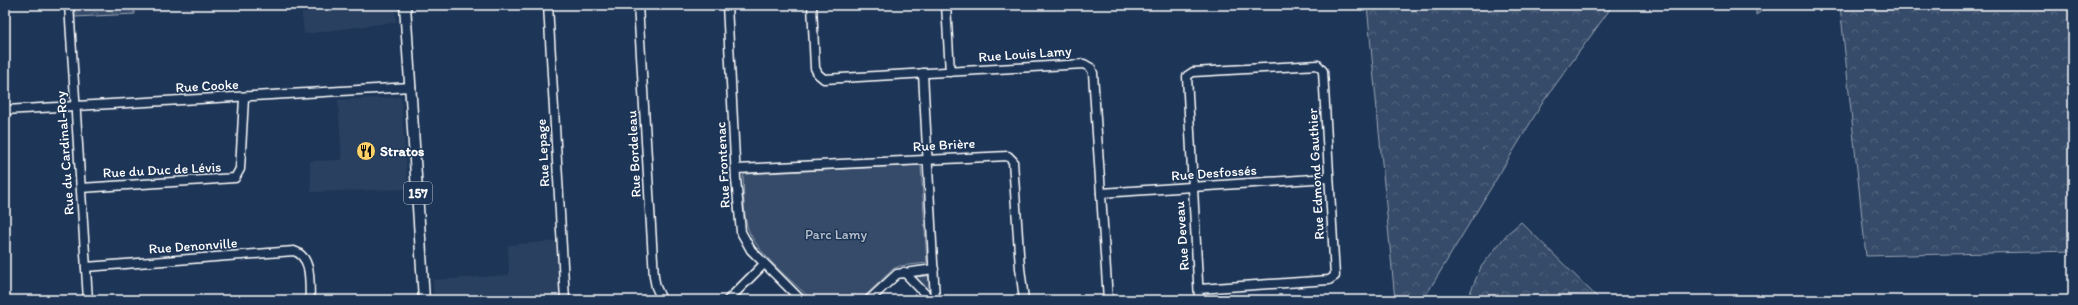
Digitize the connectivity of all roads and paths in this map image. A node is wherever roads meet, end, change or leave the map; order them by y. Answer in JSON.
{"nodes":[{"id":1,"x":69,"y":5,"type":"edge"},
{"id":2,"x":405,"y":5,"type":"edge"},
{"id":3,"x":548,"y":5,"type":"edge"},
{"id":4,"x":638,"y":5,"type":"edge"},
{"id":5,"x":727,"y":5,"type":"edge"},
{"id":6,"x":812,"y":5,"type":"edge"},
{"id":7,"x":946,"y":5,"type":"edge"},
{"id":8,"x":950,"y":72,"type":"junction"},
{"id":9,"x":922,"y":73,"type":"junction"},
{"id":10,"x":1188,"y":74,"type":"joint"},
{"id":11,"x":411,"y":86,"type":"junction"},
{"id":12,"x":244,"y":98,"type":"junction"},
{"id":13,"x":75,"y":106,"type":"junction"},
{"id":14,"x":5,"y":110,"type":"edge"},
{"id":15,"x":928,"y":159,"type":"junction"},
{"id":16,"x":736,"y":169,"type":"junction"},
{"id":17,"x":1328,"y":178,"type":"junction"},
{"id":18,"x":1192,"y":187,"type":"junction"},
{"id":19,"x":80,"y":188,"type":"junction"},
{"id":20,"x":1102,"y":193,"type":"junction"},
{"id":21,"x":764,"y":264,"type":"junction"},
{"id":22,"x":86,"y":267,"type":"junction"},
{"id":23,"x":934,"y":270,"type":"junction"},
{"id":24,"x":904,"y":272,"type":"junction"},
{"id":25,"x":1199,"y":289,"type":"junction"},
{"id":26,"x":88,"y":300,"type":"edge"},
{"id":27,"x":310,"y":300,"type":"edge"},
{"id":28,"x":424,"y":300,"type":"edge"},
{"id":29,"x":565,"y":300,"type":"edge"},
{"id":30,"x":662,"y":300,"type":"edge"},
{"id":31,"x":728,"y":300,"type":"edge"},
{"id":32,"x":802,"y":300,"type":"edge"},
{"id":33,"x":869,"y":300,"type":"edge"},
{"id":34,"x":931,"y":300,"type":"edge"},
{"id":35,"x":935,"y":300,"type":"edge"},
{"id":36,"x":1024,"y":300,"type":"edge"},
{"id":37,"x":1108,"y":300,"type":"edge"},
{"id":38,"x":1199,"y":300,"type":"edge"}],
"edges":[{"from":1,"to":13,"type":"street","name":"Rue du Cardinal-Roy"},
{"from":2,"to":11,"type":"main road","number":"157"},
{"from":3,"to":29,"type":"street","name":"Rue Lepage"},
{"from":4,"to":30,"type":"street","name":"Rue Bordeleau"},
{"from":5,"to":16,"type":"street","name":"Rue Frontenac"},
{"from":6,"to":9,"type":"street","name":"Rue Louis Lamy"},
{"from":7,"to":8,"type":"street"},
{"from":8,"to":9,"type":"street","name":"Rue Louis Lamy"},
{"from":8,"to":20,"type":"street","name":"Rue Louis Lamy"},
{"from":9,"to":15,"type":"street"},
{"from":10,"to":17,"type":"street","name":"Rue Edmond Gauthier"},
{"from":10,"to":18,"type":"street","name":"Rue Deveau"},
{"from":11,"to":12,"type":"street","name":"Rue Cooke"},
{"from":11,"to":28,"type":"main road","number":"157"},
{"from":12,"to":13,"type":"street","name":"Rue Cooke"},
{"from":12,"to":19,"type":"street","name":"Rue du Duc de Lévis"},
{"from":13,"to":14,"type":"street","name":"Rue Cooke"},
{"from":13,"to":19,"type":"street","name":"Rue du Cardinal-Roy"},
{"from":15,"to":16,"type":"street","name":"Rue Brière"},
{"from":15,"to":23,"type":"street"},
{"from":15,"to":36,"type":"street","name":"Rue Brière"},
{"from":16,"to":21,"type":"street","name":"Rue Frontenac"},
{"from":17,"to":18,"type":"street","name":"Rue Desfossés"},
{"from":17,"to":25,"type":"street","name":"Rue Edmond Gauthier"},
{"from":18,"to":20,"type":"street","name":"Rue Desfossés"},
{"from":18,"to":25,"type":"street","name":"Rue Deveau"},
{"from":19,"to":22,"type":"street","name":"Rue du Cardinal-Roy"},
{"from":20,"to":37,"type":"street","name":"Rue Louis Lamy"},
{"from":21,"to":31,"type":"street"},
{"from":21,"to":32,"type":"street","name":"Rue Frontenac"},
{"from":22,"to":26,"type":"street","name":"Rue du Cardinal-Roy"},
{"from":22,"to":27,"type":"street","name":"Rue Denonville"},
{"from":23,"to":24,"type":"street"},
{"from":23,"to":35,"type":"street"},
{"from":24,"to":33,"type":"street"},
{"from":24,"to":34,"type":"street"},
{"from":25,"to":38,"type":"street","name":"Rue Deveau"}]}
